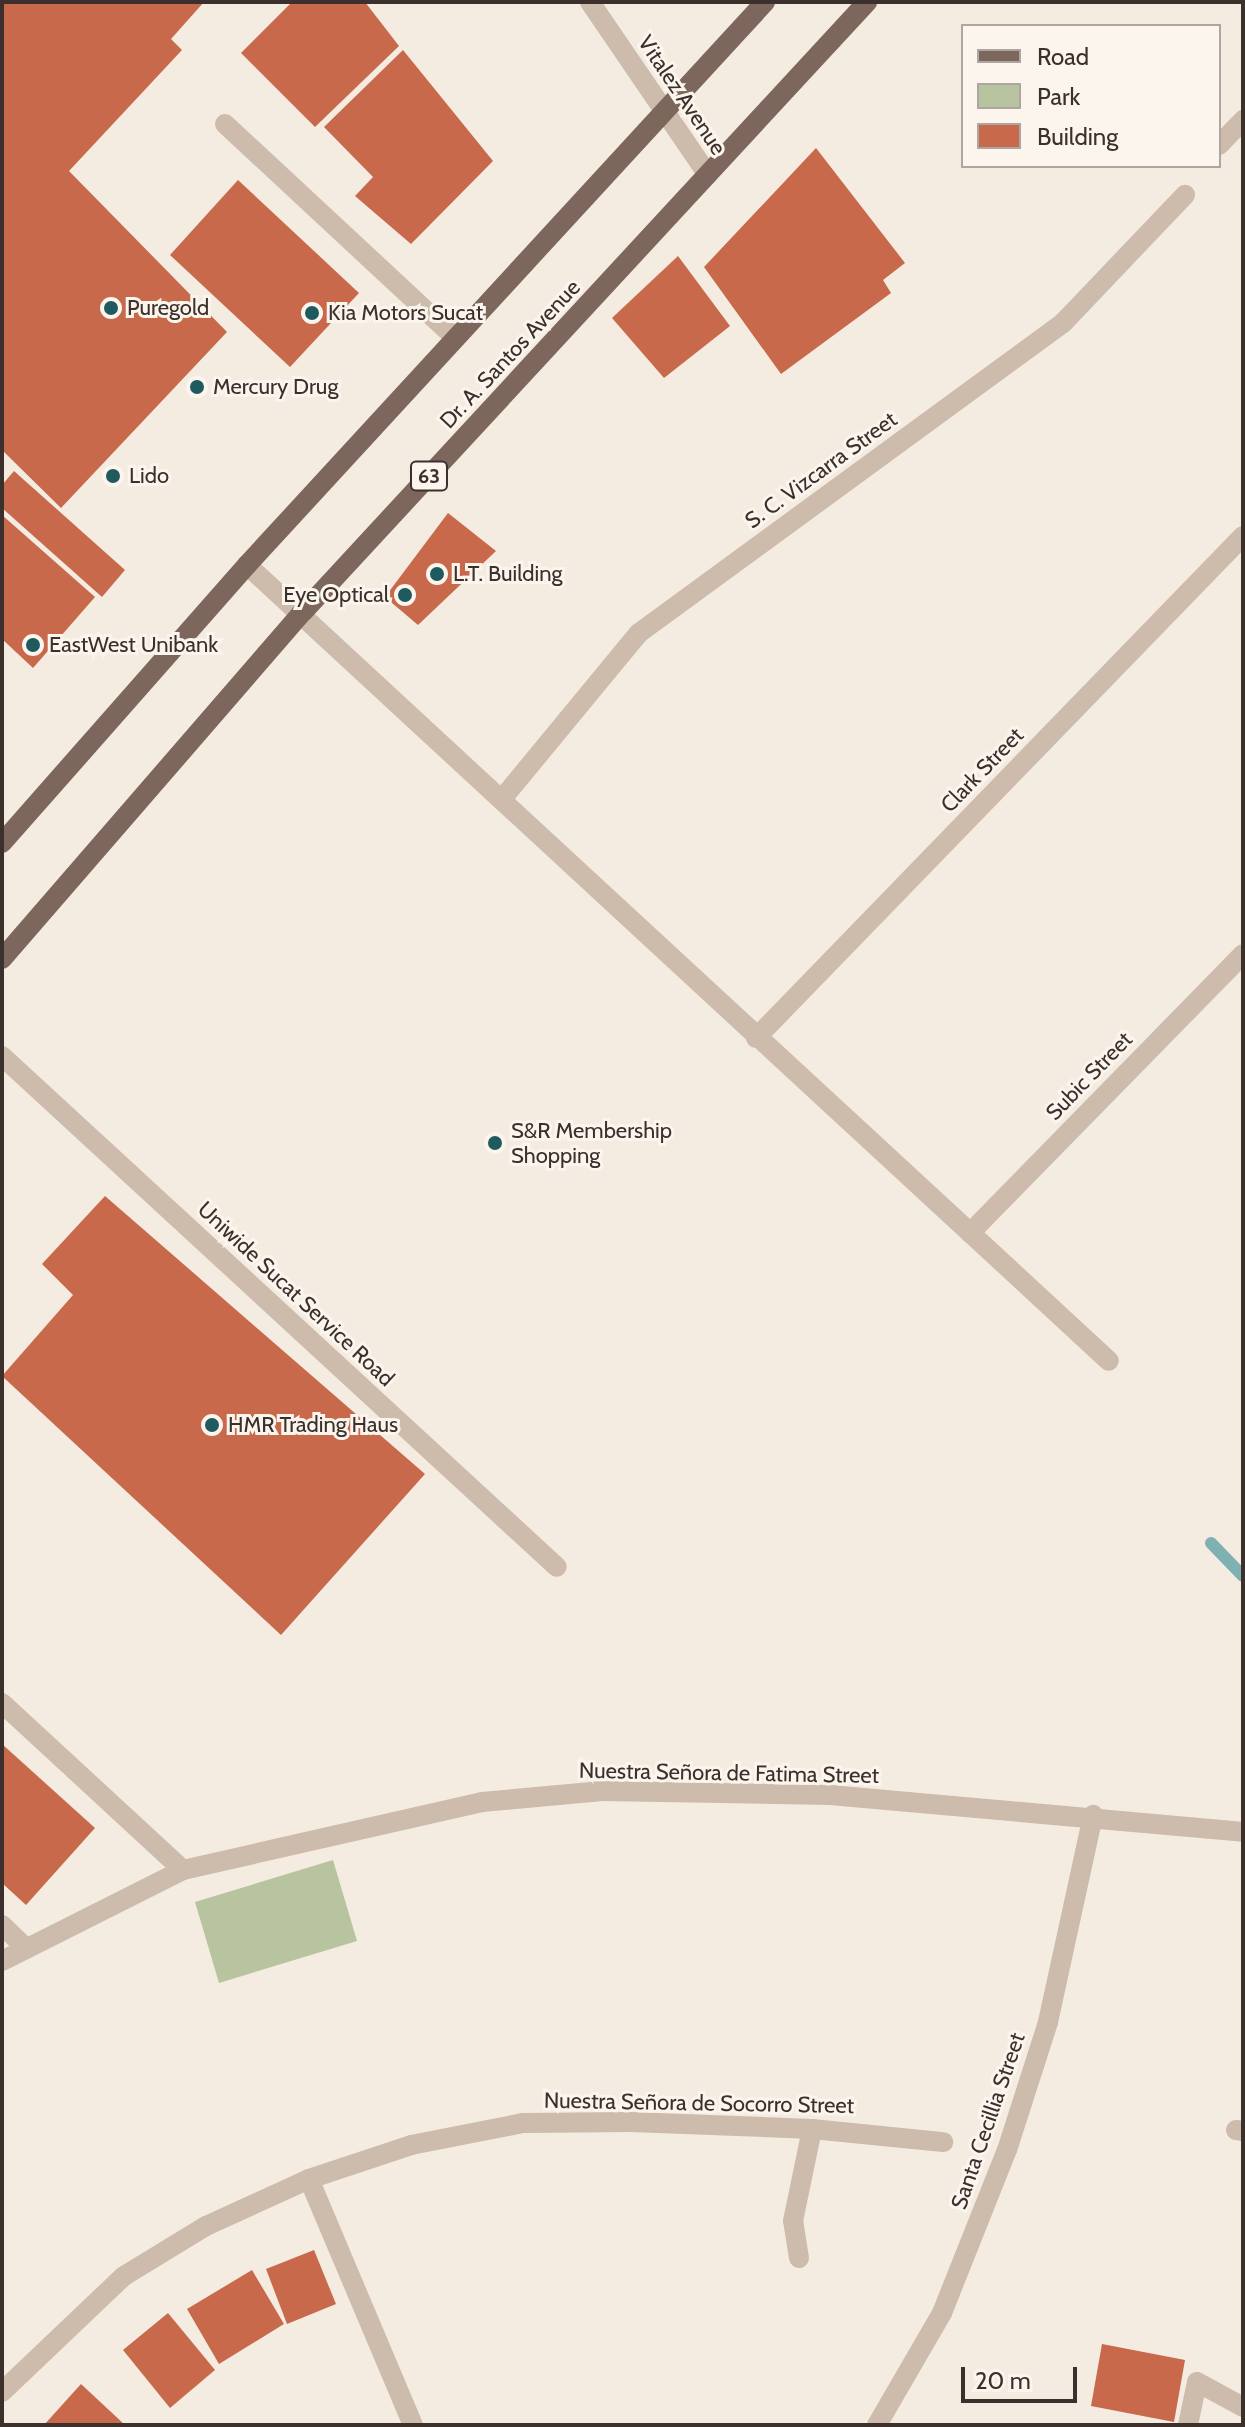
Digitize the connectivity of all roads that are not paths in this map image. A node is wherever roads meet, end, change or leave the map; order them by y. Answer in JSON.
{"nodes":[{"id":1,"x":590,"y":2,"type":"edge"},
{"id":2,"x":765,"y":2,"type":"edge"},
{"id":3,"x":867,"y":2,"type":"edge"},
{"id":4,"x":664,"y":110,"type":"junction"},
{"id":5,"x":1243,"y":120,"type":"edge"},
{"id":6,"x":225,"y":124,"type":"dead end"},
{"id":7,"x":1221,"y":143,"type":"edge"},
{"id":8,"x":708,"y":175,"type":"junction"},
{"id":9,"x":1185,"y":195,"type":"dead end"},
{"id":10,"x":455,"y":338,"type":"junction"},
{"id":11,"x":1243,"y":536,"type":"edge"},
{"id":12,"x":247,"y":565,"type":"junction"},
{"id":13,"x":303,"y":612,"type":"junction"},
{"id":14,"x":502,"y":799,"type":"junction"},
{"id":15,"x":2,"y":843,"type":"edge"},
{"id":16,"x":1243,"y":954,"type":"edge"},
{"id":17,"x":2,"y":959,"type":"edge"},
{"id":18,"x":756,"y":1038,"type":"junction"},
{"id":19,"x":2,"y":1056,"type":"edge"},
{"id":20,"x":970,"y":1233,"type":"junction"},
{"id":21,"x":1109,"y":1361,"type":"dead end"},
{"id":22,"x":557,"y":1567,"type":"dead end"},
{"id":23,"x":2,"y":1703,"type":"edge"},
{"id":24,"x":1093,"y":1815,"type":"junction"},
{"id":25,"x":1243,"y":1832,"type":"edge"},
{"id":26,"x":183,"y":1870,"type":"junction"},
{"id":27,"x":2,"y":1925,"type":"edge"},
{"id":28,"x":26,"y":1948,"type":"junction"},
{"id":29,"x":2,"y":1961,"type":"edge"},
{"id":30,"x":812,"y":2129,"type":"junction"},
{"id":31,"x":943,"y":2142,"type":"dead end"},
{"id":32,"x":309,"y":2179,"type":"junction"},
{"id":33,"x":799,"y":2258,"type":"dead end"},
{"id":34,"x":2,"y":2392,"type":"edge"},
{"id":35,"x":1243,"y":2407,"type":"edge"},
{"id":36,"x":413,"y":2425,"type":"edge"},
{"id":37,"x":877,"y":2425,"type":"edge"},
{"id":38,"x":1188,"y":2425,"type":"edge"}],
"edges":[{"from":1,"to":4,"type":"street","name":"Vitalez Avenue"},
{"from":2,"to":4,"type":"main road"},
{"from":3,"to":8,"type":"main road","name":"Dr. A. Santos Avenue","number":"63"},
{"from":4,"to":8,"type":"street","name":"Vitalez Avenue"},
{"from":4,"to":10,"type":"main road"},
{"from":5,"to":7,"type":"street"},
{"from":6,"to":10,"type":"street"},
{"from":8,"to":13,"type":"main road","name":"Dr. A. Santos Avenue","number":"63"},
{"from":9,"to":14,"type":"street","name":"S. C. Vizcarra Street"},
{"from":10,"to":12,"type":"main road"},
{"from":11,"to":18,"type":"street","name":"Clark Street"},
{"from":12,"to":13,"type":"street"},
{"from":12,"to":15,"type":"main road"},
{"from":13,"to":14,"type":"street"},
{"from":13,"to":17,"type":"main road","name":"Dr. A. Santos Avenue","number":"63"},
{"from":14,"to":18,"type":"street"},
{"from":16,"to":20,"type":"street","name":"Subic Street"},
{"from":18,"to":20,"type":"street"},
{"from":19,"to":22,"type":"street","name":"Uniwide Sucat Service Road"},
{"from":20,"to":21,"type":"street"},
{"from":23,"to":26,"type":"street"},
{"from":24,"to":25,"type":"street","name":"Nuestra Señora de Fatima Street"},
{"from":24,"to":26,"type":"street","name":"Nuestra Señora de Fatima Street"},
{"from":24,"to":37,"type":"street","name":"Santa Cecillia Street"},
{"from":26,"to":28,"type":"street","name":"Nuestra Señora de Fatima Street"},
{"from":27,"to":28,"type":"street"},
{"from":28,"to":29,"type":"street","name":"Nuestra Señora de Fatima Street"},
{"from":30,"to":31,"type":"street","name":"Nuestra Señora de Socorro Street"},
{"from":30,"to":32,"type":"street","name":"Nuestra Señora de Socorro Street"},
{"from":30,"to":33,"type":"street"},
{"from":32,"to":34,"type":"street","name":"Nuestra Señora de Socorro Street"},
{"from":32,"to":36,"type":"street"},
{"from":35,"to":38,"type":"street"}]}
